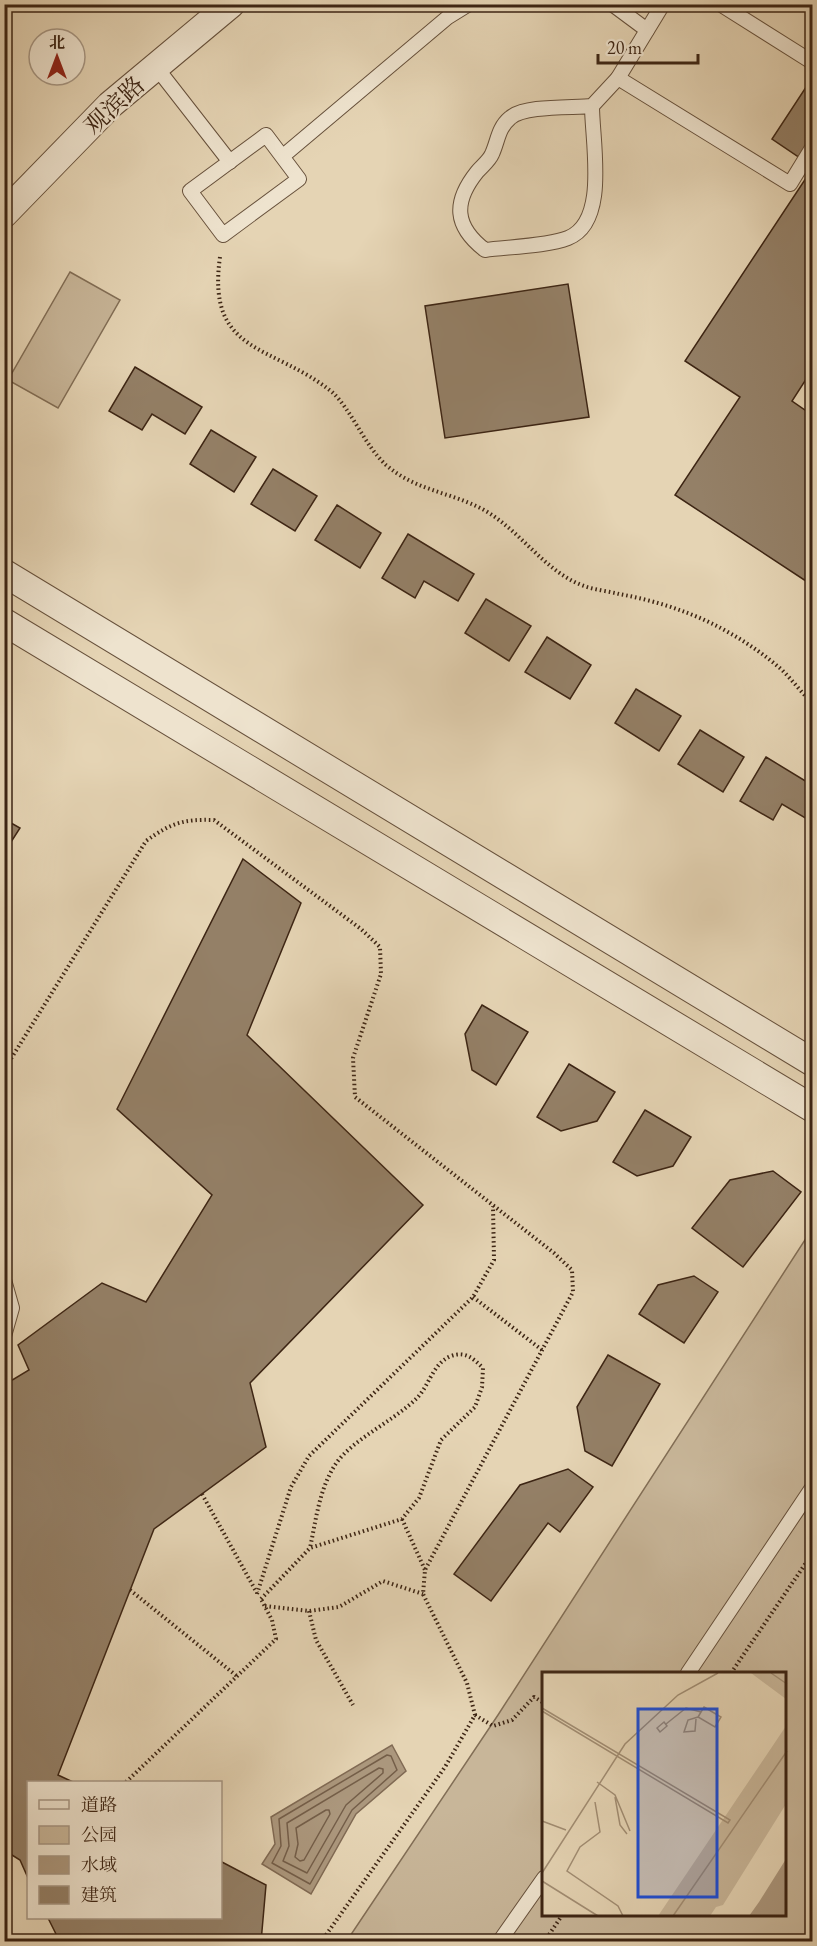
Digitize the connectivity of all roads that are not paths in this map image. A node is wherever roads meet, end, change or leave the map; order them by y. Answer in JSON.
{"nodes":[{"id":1,"x":231,"y":4,"type":"edge"},
{"id":2,"x":469,"y":4,"type":"edge"},
{"id":3,"x":612,"y":4,"type":"edge"},
{"id":4,"x":663,"y":4,"type":"edge"},
{"id":5,"x":720,"y":4,"type":"edge"},
{"id":6,"x":647,"y":30,"type":"junction"},
{"id":7,"x":813,"y":62,"type":"edge"},
{"id":8,"x":156,"y":67,"type":"junction"},
{"id":9,"x":618,"y":78,"type":"junction"},
{"id":10,"x":592,"y":106,"type":"junction"},
{"id":11,"x":813,"y":148,"type":"edge"},
{"id":12,"x":283,"y":156,"type":"junction"},
{"id":13,"x":230,"y":162,"type":"junction"},
{"id":14,"x":4,"y":214,"type":"edge"},
{"id":15,"x":4,"y":573,"type":"edge"},
{"id":16,"x":4,"y":622,"type":"edge"},
{"id":17,"x":813,"y":1062,"type":"edge"},
{"id":18,"x":813,"y":1107,"type":"edge"},
{"id":19,"x":4,"y":1280,"type":"edge"},
{"id":20,"x":4,"y":1336,"type":"edge"},
{"id":21,"x":813,"y":1488,"type":"edge"},
{"id":22,"x":689,"y":1672,"type":"edge"},
{"id":23,"x":542,"y":1881,"type":"edge"},
{"id":24,"x":499,"y":1941,"type":"edge"}],
"edges":[{"from":1,"to":8,"type":"street","name":"观滨路"},
{"from":2,"to":12,"type":"lane"},
{"from":3,"to":6,"type":"lane"},
{"from":4,"to":6,"type":"lane"},
{"from":5,"to":7,"type":"lane"},
{"from":6,"to":9,"type":"lane"},
{"from":8,"to":13,"type":"lane"},
{"from":8,"to":14,"type":"street","name":"观滨路"},
{"from":9,"to":10,"type":"lane"},
{"from":9,"to":11,"type":"lane"},
{"from":10,"to":10,"type":"lane"},
{"from":12,"to":13,"type":"lane"},
{"from":12,"to":13,"type":"lane"},
{"from":15,"to":17,"type":"street"},
{"from":16,"to":18,"type":"street"},
{"from":19,"to":20,"type":"lane"},
{"from":21,"to":22,"type":"lane"},
{"from":23,"to":24,"type":"lane"}]}
